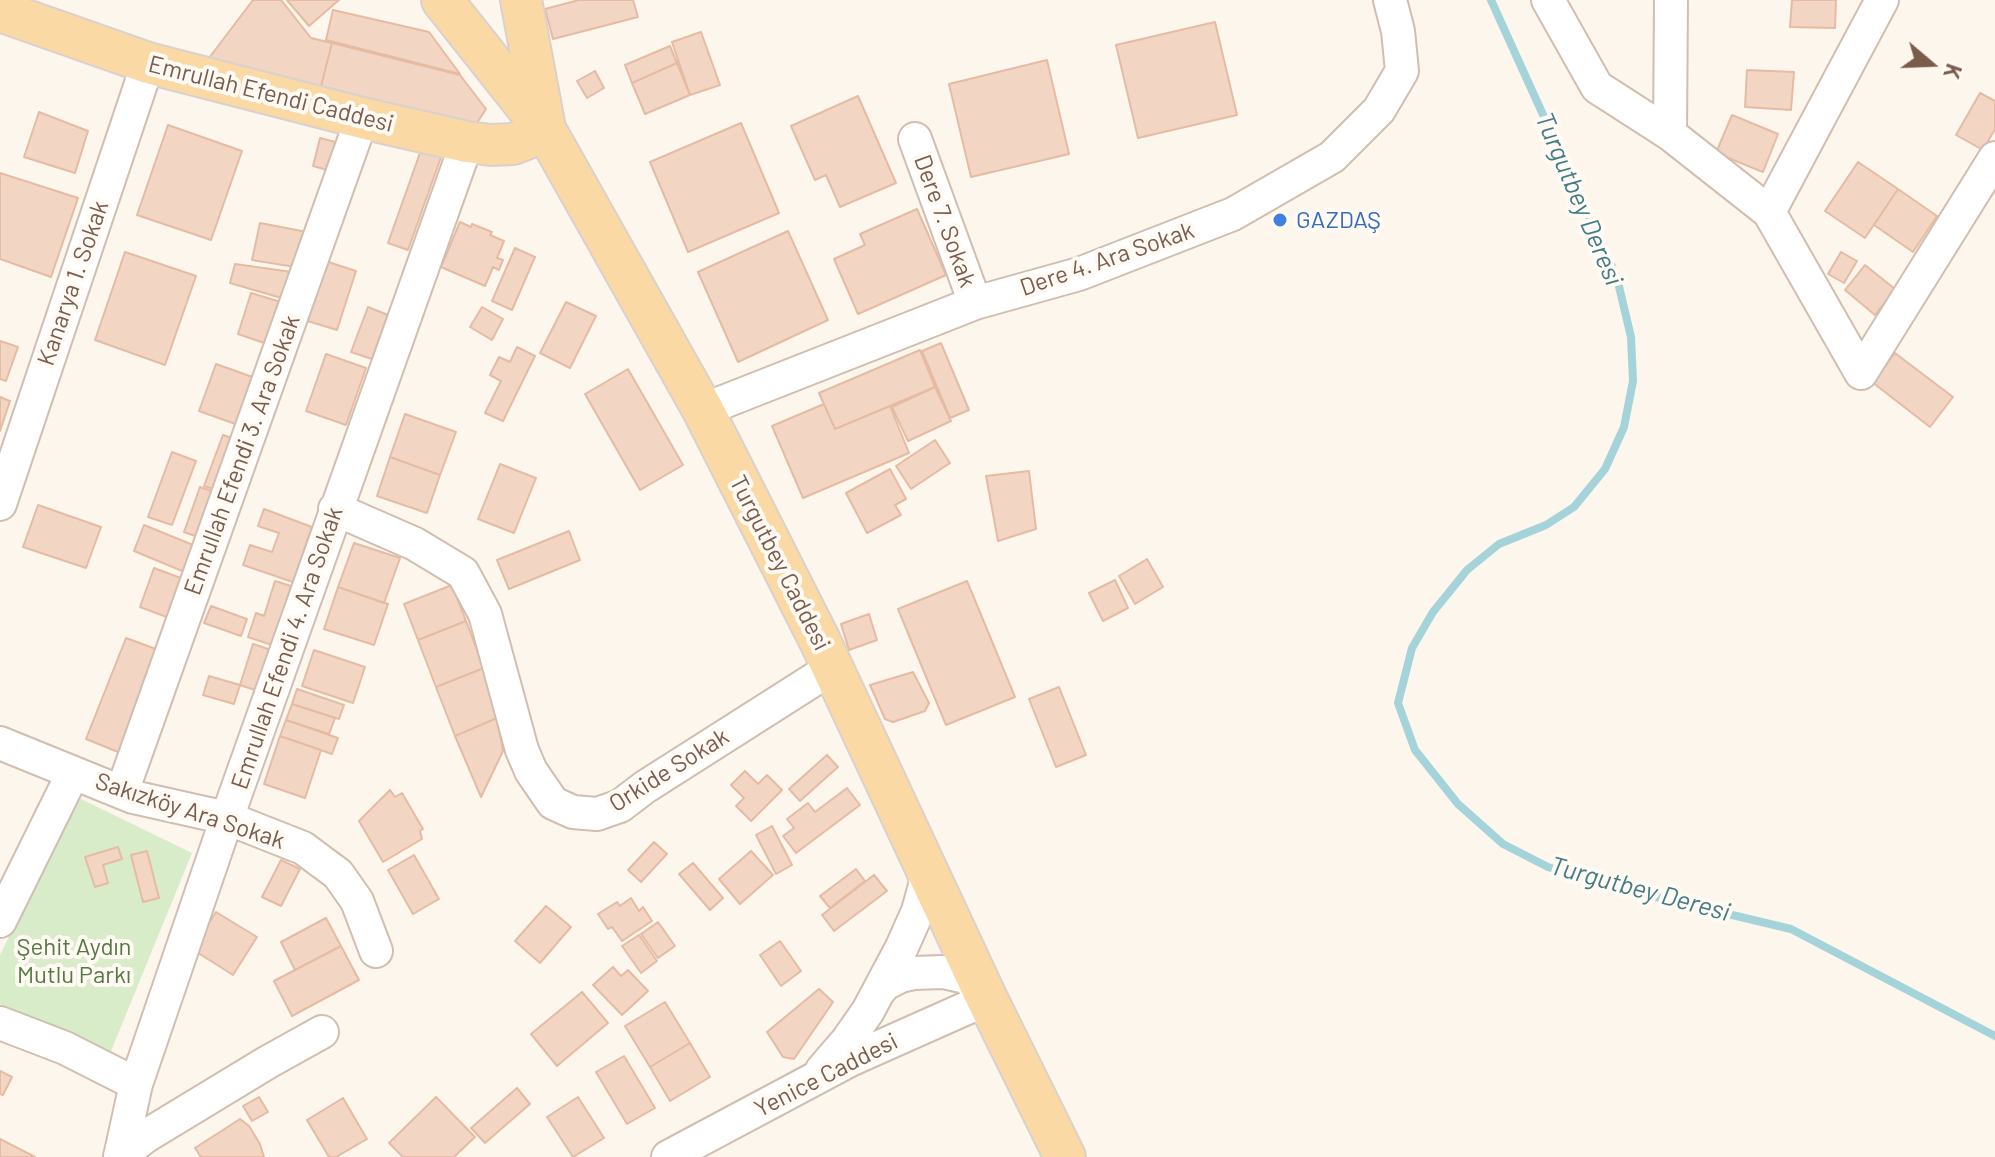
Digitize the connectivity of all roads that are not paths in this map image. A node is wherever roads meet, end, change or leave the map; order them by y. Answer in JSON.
{"nodes":[{"id":1,"x":442,"y":0,"type":"edge"},
{"id":2,"x":521,"y":0,"type":"edge"},
{"id":3,"x":1390,"y":0,"type":"edge"},
{"id":4,"x":1548,"y":0,"type":"edge"},
{"id":5,"x":1671,"y":0,"type":"edge"},
{"id":6,"x":1882,"y":0,"type":"edge"},
{"id":7,"x":0,"y":11,"type":"edge"},
{"id":8,"x":148,"y":63,"type":"junction"},
{"id":9,"x":362,"y":118,"type":"junction"},
{"id":10,"x":546,"y":131,"type":"junction"},
{"id":11,"x":1670,"y":134,"type":"junction"},
{"id":12,"x":915,"y":139,"type":"dead end"},
{"id":13,"x":467,"y":142,"type":"junction"},
{"id":14,"x":1995,"y":158,"type":"edge"},
{"id":15,"x":1769,"y":212,"type":"junction"},
{"id":16,"x":975,"y":303,"type":"junction"},
{"id":17,"x":703,"y":410,"type":"junction"},
{"id":18,"x":0,"y":504,"type":"edge"},
{"id":19,"x":335,"y":509,"type":"junction"},
{"id":20,"x":832,"y":668,"type":"junction"},
{"id":21,"x":0,"y":743,"type":"edge"},
{"id":22,"x":73,"y":773,"type":"junction"},
{"id":23,"x":122,"y":792,"type":"junction"},
{"id":24,"x":227,"y":818,"type":"junction"},
{"id":25,"x":920,"y":857,"type":"junction"},
{"id":26,"x":0,"y":921,"type":"edge"},
{"id":27,"x":376,"y":951,"type":"dead end"},
{"id":28,"x":879,"y":991,"type":"junction"},
{"id":29,"x":987,"y":999,"type":"junction"},
{"id":30,"x":0,"y":1023,"type":"edge"},
{"id":31,"x":322,"y":1032,"type":"dead end"},
{"id":32,"x":815,"y":1078,"type":"junction"},
{"id":33,"x":136,"y":1084,"type":"junction"},
{"id":34,"x":120,"y":1156,"type":"edge"},
{"id":35,"x":668,"y":1157,"type":"edge"},
{"id":36,"x":1065,"y":1157,"type":"edge"}],
"edges":[{"from":1,"to":10,"type":"main road","name":"Turgutbey Caddesi"},
{"from":2,"to":10,"type":"main road"},
{"from":3,"to":16,"type":"street","name":"Dere 4. Ara Sokak"},
{"from":4,"to":11,"type":"street"},
{"from":5,"to":11,"type":"street"},
{"from":6,"to":15,"type":"street"},
{"from":7,"to":8,"type":"main road","name":"Emrullah Efendi Caddesi"},
{"from":8,"to":9,"type":"main road","name":"Emrullah Efendi Caddesi"},
{"from":8,"to":18,"type":"street","name":"Kanarya 1. Sokak"},
{"from":9,"to":13,"type":"main road","name":"Emrullah Efendi Caddesi"},
{"from":9,"to":23,"type":"street","name":"Emrullah Efendi 3. Ara Sokak"},
{"from":10,"to":13,"type":"main road","name":"Emrullah Efendi Caddesi"},
{"from":10,"to":17,"type":"main road","name":"Turgutbey Caddesi"},
{"from":11,"to":15,"type":"street"},
{"from":12,"to":16,"type":"street","name":"Dere 7. Sokak"},
{"from":13,"to":19,"type":"street","name":"Emrullah Efendi 4. Ara Sokak"},
{"from":14,"to":15,"type":"street"},
{"from":16,"to":17,"type":"street","name":"Dere 4. Ara Sokak"},
{"from":17,"to":20,"type":"main road","name":"Turgutbey Caddesi"},
{"from":19,"to":20,"type":"street","name":"Orkide Sokak"},
{"from":19,"to":24,"type":"street","name":"Emrullah Efendi 4. Ara Sokak"},
{"from":20,"to":25,"type":"main road","name":"Turgutbey Caddesi"},
{"from":21,"to":22,"type":"street","name":"Sakızköy Ara Sokak"},
{"from":22,"to":23,"type":"street","name":"Sakızköy Ara Sokak"},
{"from":22,"to":26,"type":"street"},
{"from":23,"to":24,"type":"street","name":"Sakızköy Ara Sokak"},
{"from":24,"to":27,"type":"street","name":"Sakızköy Ara Sokak"},
{"from":24,"to":33,"type":"street","name":"Emrullah Efendi 4. Ara Sokak"},
{"from":25,"to":28,"type":"street"},
{"from":25,"to":29,"type":"main road","name":"Turgutbey Caddesi"},
{"from":28,"to":29,"type":"street"},
{"from":28,"to":32,"type":"street"},
{"from":29,"to":32,"type":"street","name":"Yenice Caddesi"},
{"from":29,"to":36,"type":"main road","name":"Turgutbey Caddesi"},
{"from":30,"to":33,"type":"street"},
{"from":31,"to":34,"type":"street"},
{"from":32,"to":35,"type":"street","name":"Yenice Caddesi"},
{"from":33,"to":34,"type":"street","name":"Emrullah Efendi 4. Ara Sokak"}]}
